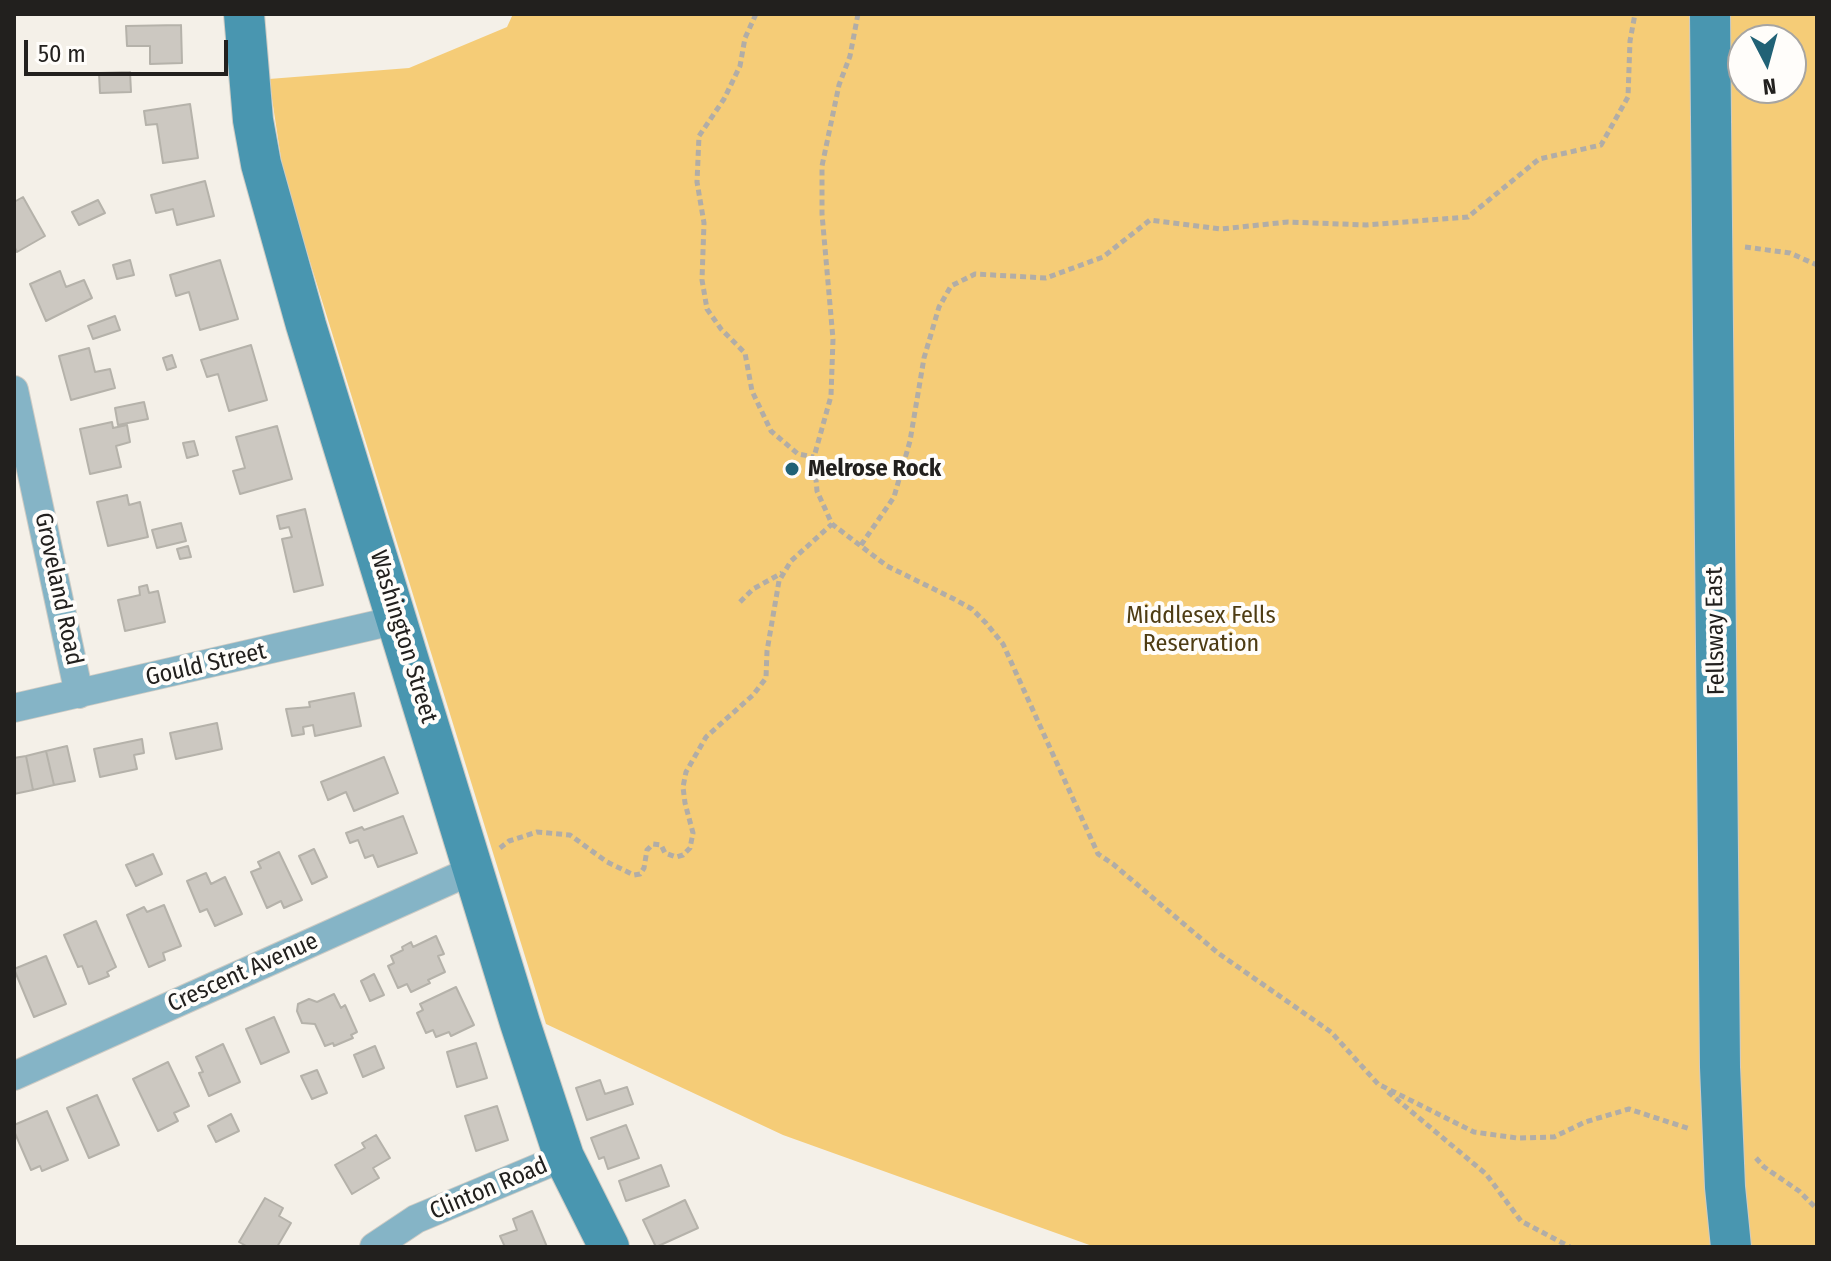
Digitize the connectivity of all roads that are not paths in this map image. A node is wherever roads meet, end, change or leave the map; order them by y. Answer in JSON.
{"nodes":[{"id":1,"x":244,"y":14,"type":"edge"},
{"id":2,"x":1710,"y":14,"type":"edge"},
{"id":3,"x":14,"y":390,"type":"edge"},
{"id":4,"x":397,"y":620,"type":"junction"},
{"id":5,"x":79,"y":694,"type":"junction"},
{"id":6,"x":14,"y":708,"type":"edge"},
{"id":7,"x":473,"y":870,"type":"junction"},
{"id":8,"x":14,"y":1076,"type":"edge"},
{"id":9,"x":564,"y":1157,"type":"junction"},
{"id":10,"x":374,"y":1247,"type":"edge"},
{"id":11,"x":609,"y":1247,"type":"edge"},
{"id":12,"x":1731,"y":1247,"type":"edge"}],
"edges":[{"from":1,"to":4,"type":"main road","name":"Washington Street"},
{"from":2,"to":12,"type":"main road","name":"Fellsway East"},
{"from":3,"to":5,"type":"street","name":"Groveland Road"},
{"from":4,"to":5,"type":"street","name":"Gould Street"},
{"from":4,"to":7,"type":"main road","name":"Washington Street"},
{"from":5,"to":6,"type":"street","name":"Gould Street"},
{"from":7,"to":8,"type":"street","name":"Crescent Avenue"},
{"from":7,"to":9,"type":"main road","name":"Washington Street"},
{"from":9,"to":10,"type":"street","name":"Clinton Road"},
{"from":9,"to":11,"type":"main road","name":"Washington Street"}]}
